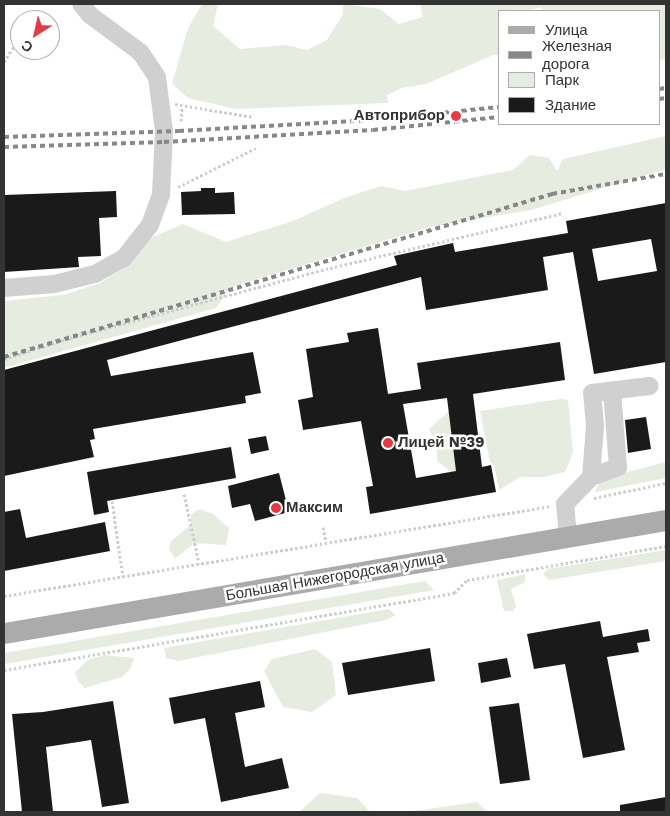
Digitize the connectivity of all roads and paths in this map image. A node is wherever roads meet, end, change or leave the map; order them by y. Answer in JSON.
{"nodes":[{"id":1,"x":81,"y":4,"type":"edge"},
{"id":2,"x":162,"y":102,"type":"junction"},
{"id":3,"x":253,"y":117,"type":"dead end"},
{"id":4,"x":256,"y":148,"type":"dead end"},
{"id":5,"x":162,"y":195,"type":"junction"},
{"id":6,"x":563,"y":213,"type":"dead end"},
{"id":7,"x":4,"y":288,"type":"edge"},
{"id":8,"x":4,"y":359,"type":"edge"},
{"id":9,"x":650,"y":386,"type":"dead end"},
{"id":10,"x":612,"y":391,"type":"junction"},
{"id":11,"x":591,"y":478,"type":"junction"},
{"id":12,"x":666,"y":483,"type":"edge"},
{"id":13,"x":184,"y":494,"type":"dead end"},
{"id":14,"x":593,"y":498,"type":"dead end"},
{"id":15,"x":112,"y":501,"type":"dead end"},
{"id":16,"x":565,"y":504,"type":"junction"},
{"id":17,"x":666,"y":520,"type":"edge"},
{"id":18,"x":323,"y":527,"type":"dead end"},
{"id":19,"x":568,"y":537,"type":"junction"},
{"id":20,"x":326,"y":542,"type":"junction"},
{"id":21,"x":666,"y":546,"type":"edge"},
{"id":22,"x":199,"y":563,"type":"junction"},
{"id":23,"x":123,"y":576,"type":"junction"},
{"id":24,"x":4,"y":596,"type":"edge"},
{"id":25,"x":4,"y":633,"type":"edge"},
{"id":26,"x":4,"y":670,"type":"edge"}],
"edges":[{"from":1,"to":2,"type":"street"},
{"from":2,"to":3,"type":"path"},
{"from":2,"to":5,"type":"street"},
{"from":4,"to":5,"type":"path"},
{"from":5,"to":7,"type":"street"},
{"from":6,"to":8,"type":"path"},
{"from":9,"to":10,"type":"street"},
{"from":10,"to":11,"type":"street"},
{"from":10,"to":11,"type":"street"},
{"from":11,"to":16,"type":"street"},
{"from":12,"to":14,"type":"path"},
{"from":13,"to":22,"type":"path"},
{"from":15,"to":23,"type":"path"},
{"from":16,"to":19,"type":"street"},
{"from":16,"to":20,"type":"path"},
{"from":17,"to":19,"type":"main road","name":"Большая Нижегородская улица"},
{"from":18,"to":20,"type":"path"},
{"from":19,"to":25,"type":"main road","name":"Большая Нижегородская улица"},
{"from":20,"to":22,"type":"path"},
{"from":21,"to":26,"type":"path"},
{"from":22,"to":23,"type":"path"},
{"from":23,"to":24,"type":"path"}]}
